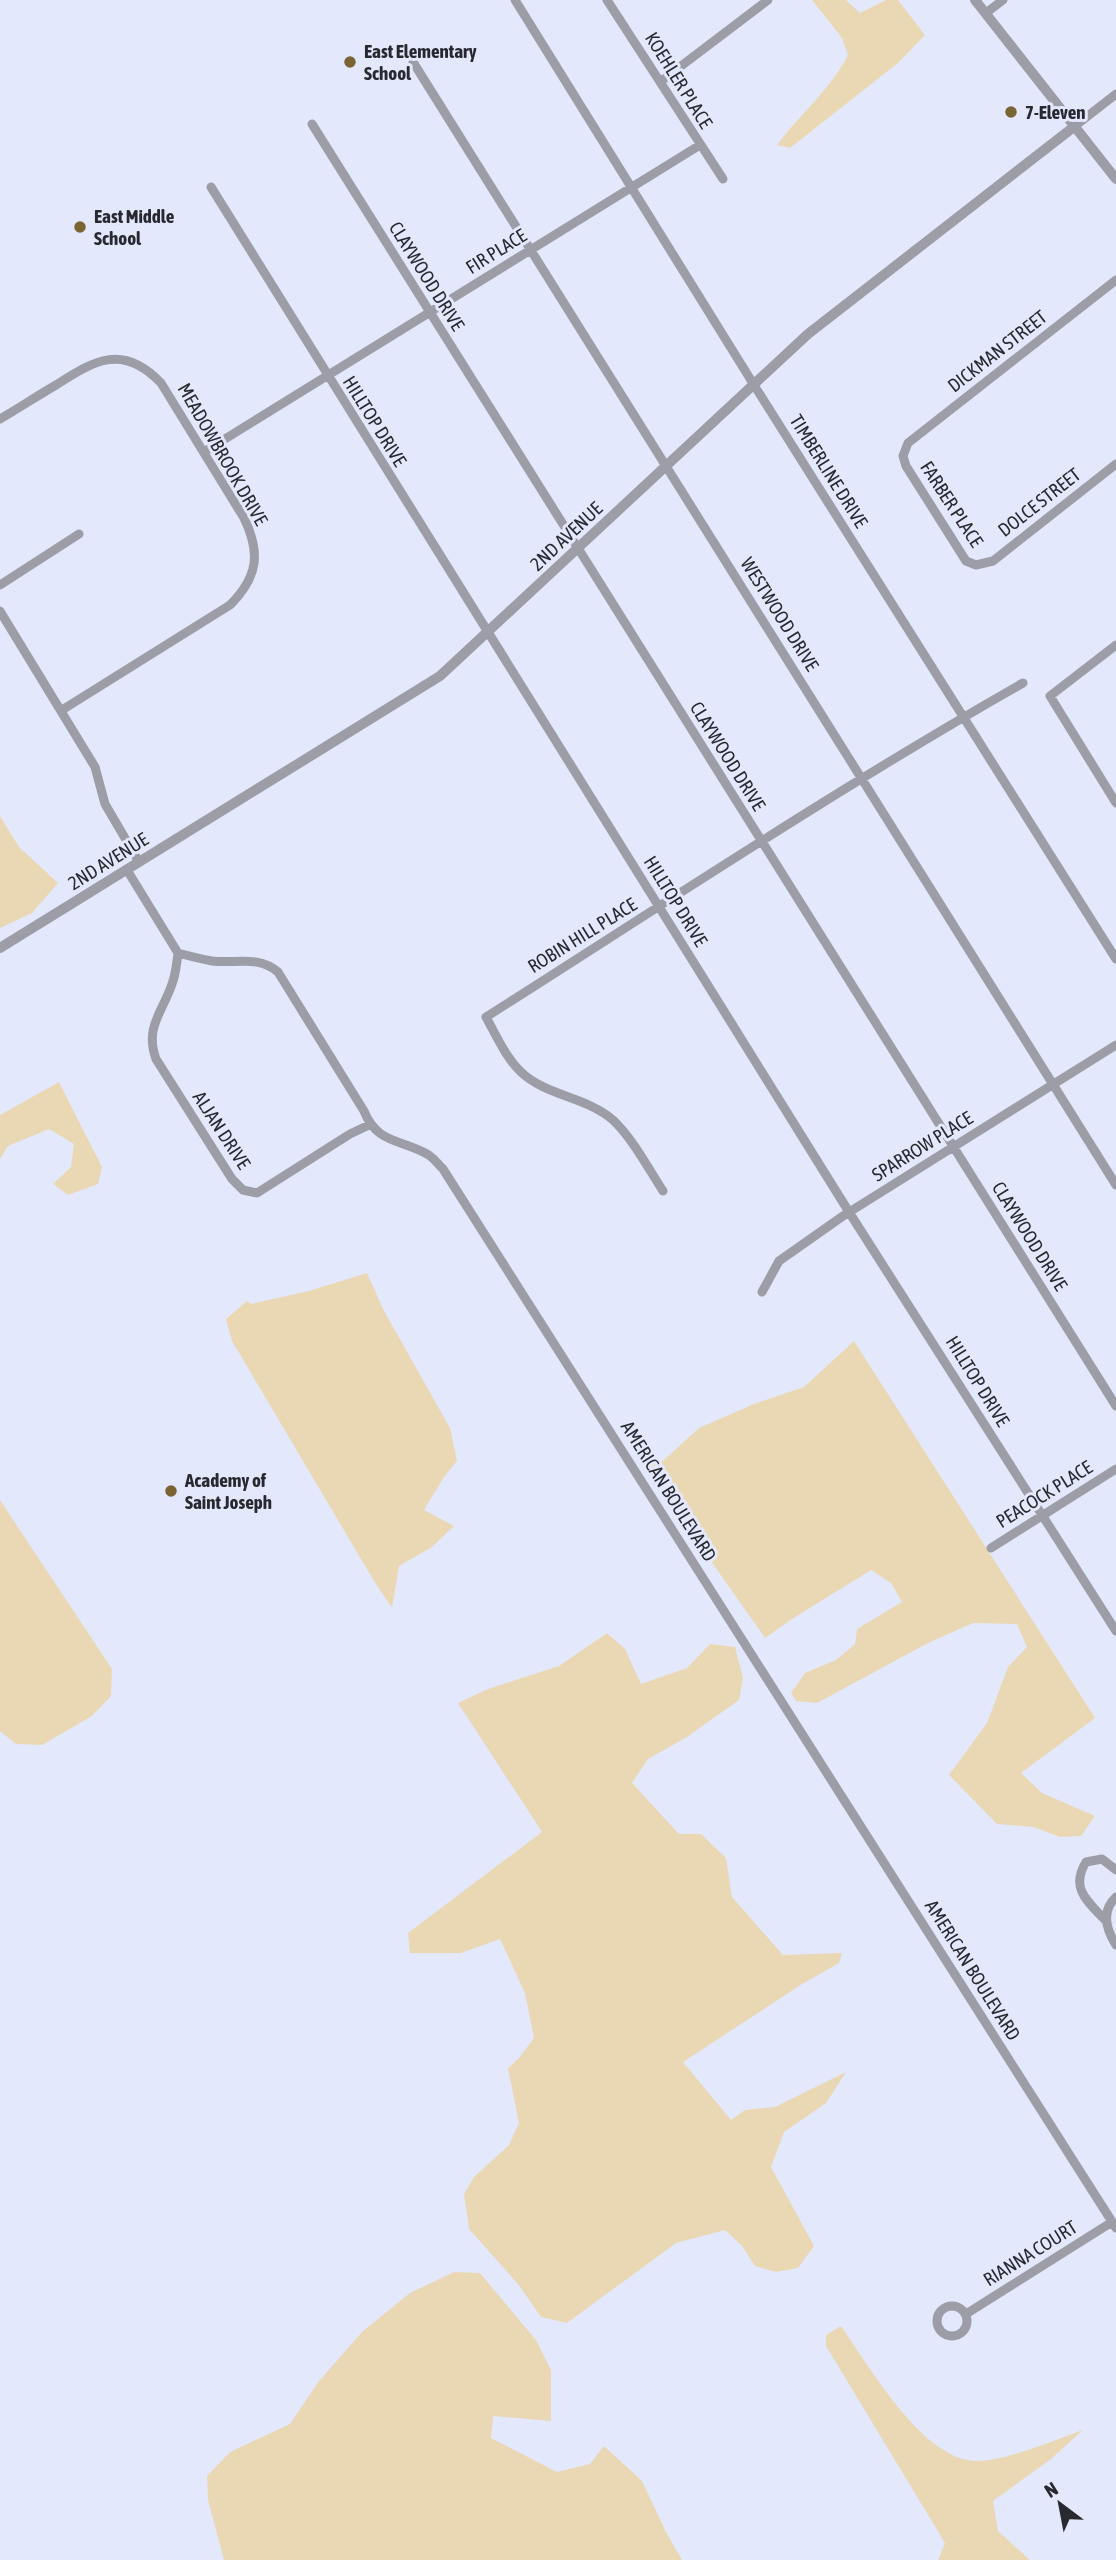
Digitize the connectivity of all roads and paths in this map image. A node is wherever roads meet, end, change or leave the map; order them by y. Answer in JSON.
{"nodes":[{"id":1,"x":515,"y":0,"type":"edge"},
{"id":2,"x":607,"y":0,"type":"edge"},
{"id":3,"x":768,"y":0,"type":"edge"},
{"id":4,"x":975,"y":0,"type":"edge"},
{"id":5,"x":1003,"y":0,"type":"edge"},
{"id":6,"x":986,"y":13,"type":"junction"},
{"id":7,"x":413,"y":62,"type":"dead end"},
{"id":8,"x":660,"y":82,"type":"junction"},
{"id":9,"x":1116,"y":94,"type":"edge"},
{"id":10,"x":312,"y":124,"type":"dead end"},
{"id":11,"x":1075,"y":126,"type":"junction"},
{"id":12,"x":700,"y":145,"type":"junction"},
{"id":13,"x":723,"y":179,"type":"dead end"},
{"id":14,"x":1116,"y":179,"type":"edge"},
{"id":15,"x":211,"y":187,"type":"dead end"},
{"id":16,"x":632,"y":187,"type":"junction"},
{"id":17,"x":531,"y":250,"type":"junction"},
{"id":18,"x":1116,"y":280,"type":"edge"},
{"id":19,"x":430,"y":313,"type":"junction"},
{"id":20,"x":327,"y":376,"type":"junction"},
{"id":21,"x":754,"y":386,"type":"junction"},
{"id":22,"x":0,"y":419,"type":"edge"},
{"id":23,"x":204,"y":452,"type":"junction"},
{"id":24,"x":903,"y":452,"type":"joint"},
{"id":25,"x":1116,"y":464,"type":"edge"},
{"id":26,"x":666,"y":467,"type":"junction"},
{"id":27,"x":79,"y":534,"type":"dead end"},
{"id":28,"x":578,"y":550,"type":"junction"},
{"id":29,"x":981,"y":564,"type":"joint"},
{"id":30,"x":0,"y":585,"type":"edge"},
{"id":31,"x":0,"y":611,"type":"edge"},
{"id":32,"x":487,"y":633,"type":"junction"},
{"id":33,"x":1116,"y":645,"type":"edge"},
{"id":34,"x":1023,"y":683,"type":"dead end"},
{"id":35,"x":62,"y":710,"type":"junction"},
{"id":36,"x":964,"y":717,"type":"junction"},
{"id":37,"x":862,"y":780,"type":"junction"},
{"id":38,"x":1116,"y":803,"type":"edge"},
{"id":39,"x":761,"y":842,"type":"junction"},
{"id":40,"x":139,"y":862,"type":"junction"},
{"id":41,"x":127,"y":870,"type":"junction"},
{"id":42,"x":659,"y":907,"type":"junction"},
{"id":43,"x":0,"y":948,"type":"edge"},
{"id":44,"x":178,"y":953,"type":"junction"},
{"id":45,"x":1116,"y":959,"type":"edge"},
{"id":46,"x":1116,"y":1045,"type":"edge"},
{"id":47,"x":1052,"y":1085,"type":"junction"},
{"id":48,"x":369,"y":1125,"type":"junction"},
{"id":49,"x":953,"y":1148,"type":"junction"},
{"id":50,"x":1116,"y":1185,"type":"edge"},
{"id":51,"x":663,"y":1191,"type":"dead end"},
{"id":52,"x":849,"y":1212,"type":"junction"},
{"id":53,"x":762,"y":1292,"type":"dead end"},
{"id":54,"x":1116,"y":1406,"type":"edge"},
{"id":55,"x":1116,"y":1469,"type":"edge"},
{"id":56,"x":1043,"y":1517,"type":"junction"},
{"id":57,"x":991,"y":1548,"type":"dead end"},
{"id":58,"x":1116,"y":1631,"type":"edge"},
{"id":59,"x":1116,"y":1870,"type":"edge"},
{"id":60,"x":1116,"y":1897,"type":"edge"},
{"id":61,"x":1105,"y":1920,"type":"junction"},
{"id":62,"x":1116,"y":1945,"type":"edge"},
{"id":63,"x":1114,"y":2225,"type":"edge"},
{"id":64,"x":966,"y":2314,"type":"dead end"}],
"edges":[{"from":1,"to":16,"type":"street","name":"TIMBERLINE DRIVE"},
{"from":2,"to":8,"type":"street","name":"KOEHLER PLACE"},
{"from":3,"to":8,"type":"street"},
{"from":4,"to":6,"type":"street"},
{"from":5,"to":6,"type":"street"},
{"from":6,"to":11,"type":"street"},
{"from":7,"to":17,"type":"street","name":"WESTWOOD DRIVE"},
{"from":8,"to":12,"type":"street","name":"KOEHLER PLACE"},
{"from":9,"to":11,"type":"street","name":"2ND AVENUE"},
{"from":10,"to":19,"type":"street","name":"CLAYWOOD DRIVE"},
{"from":11,"to":14,"type":"street"},
{"from":11,"to":21,"type":"street","name":"2ND AVENUE"},
{"from":12,"to":13,"type":"street","name":"KOEHLER PLACE"},
{"from":12,"to":16,"type":"street","name":"FIR PLACE"},
{"from":15,"to":20,"type":"street","name":"HILLTOP DRIVE"},
{"from":16,"to":17,"type":"street","name":"FIR PLACE"},
{"from":16,"to":21,"type":"street","name":"TIMBERLINE DRIVE"},
{"from":17,"to":19,"type":"street","name":"FIR PLACE"},
{"from":17,"to":26,"type":"street","name":"WESTWOOD DRIVE"},
{"from":18,"to":24,"type":"street","name":"DICKMAN STREET"},
{"from":19,"to":20,"type":"street","name":"FIR PLACE"},
{"from":19,"to":28,"type":"street","name":"CLAYWOOD DRIVE"},
{"from":20,"to":23,"type":"street","name":"FIR PLACE"},
{"from":20,"to":32,"type":"street","name":"HILLTOP DRIVE"},
{"from":21,"to":26,"type":"street","name":"2ND AVENUE"},
{"from":21,"to":36,"type":"street","name":"TIMBERLINE DRIVE"},
{"from":22,"to":23,"type":"street","name":"MEADOWBROOK DRIVE"},
{"from":23,"to":35,"type":"street","name":"MEADOWBROOK DRIVE"},
{"from":24,"to":29,"type":"street","name":"FARBER PLACE"},
{"from":25,"to":29,"type":"street","name":"DOLCE STREET"},
{"from":26,"to":28,"type":"street","name":"2ND AVENUE"},
{"from":26,"to":37,"type":"street","name":"WESTWOOD DRIVE"},
{"from":27,"to":30,"type":"street"},
{"from":28,"to":32,"type":"street","name":"2ND AVENUE"},
{"from":28,"to":39,"type":"street","name":"CLAYWOOD DRIVE"},
{"from":31,"to":35,"type":"street"},
{"from":32,"to":40,"type":"street","name":"2ND AVENUE"},
{"from":32,"to":42,"type":"street","name":"HILLTOP DRIVE"},
{"from":33,"to":38,"type":"street"},
{"from":34,"to":36,"type":"street","name":"ROBIN HILL PLACE"},
{"from":35,"to":40,"type":"street"},
{"from":36,"to":37,"type":"street","name":"ROBIN HILL PLACE"},
{"from":36,"to":45,"type":"street","name":"TIMBERLINE DRIVE"},
{"from":37,"to":39,"type":"street","name":"ROBIN HILL PLACE"},
{"from":37,"to":47,"type":"street","name":"WESTWOOD DRIVE"},
{"from":39,"to":42,"type":"street","name":"ROBIN HILL PLACE"},
{"from":39,"to":49,"type":"street","name":"CLAYWOOD DRIVE"},
{"from":40,"to":41,"type":"street","name":"2ND AVENUE"},
{"from":41,"to":43,"type":"street","name":"2ND AVENUE"},
{"from":41,"to":44,"type":"street"},
{"from":42,"to":51,"type":"street","name":"ROBIN HILL PLACE"},
{"from":42,"to":52,"type":"street","name":"HILLTOP DRIVE"},
{"from":44,"to":48,"type":"street"},
{"from":44,"to":48,"type":"street","name":"ALJAN DRIVE"},
{"from":46,"to":47,"type":"street","name":"SPARROW PLACE"},
{"from":47,"to":49,"type":"street","name":"SPARROW PLACE"},
{"from":47,"to":50,"type":"street","name":"WESTWOOD DRIVE"},
{"from":48,"to":63,"type":"street","name":"AMERICAN BOULEVARD"},
{"from":49,"to":52,"type":"street","name":"SPARROW PLACE"},
{"from":49,"to":54,"type":"street","name":"CLAYWOOD DRIVE"},
{"from":52,"to":53,"type":"street","name":"SPARROW PLACE"},
{"from":52,"to":56,"type":"street","name":"HILLTOP DRIVE"},
{"from":55,"to":56,"type":"street","name":"PEACOCK PLACE"},
{"from":56,"to":57,"type":"street","name":"PEACOCK PLACE"},
{"from":56,"to":58,"type":"street","name":"HILLTOP DRIVE"},
{"from":59,"to":61,"type":"street"},
{"from":60,"to":61,"type":"street"},
{"from":61,"to":62,"type":"street"},
{"from":63,"to":64,"type":"street","name":"RIANNA COURT"}]}
